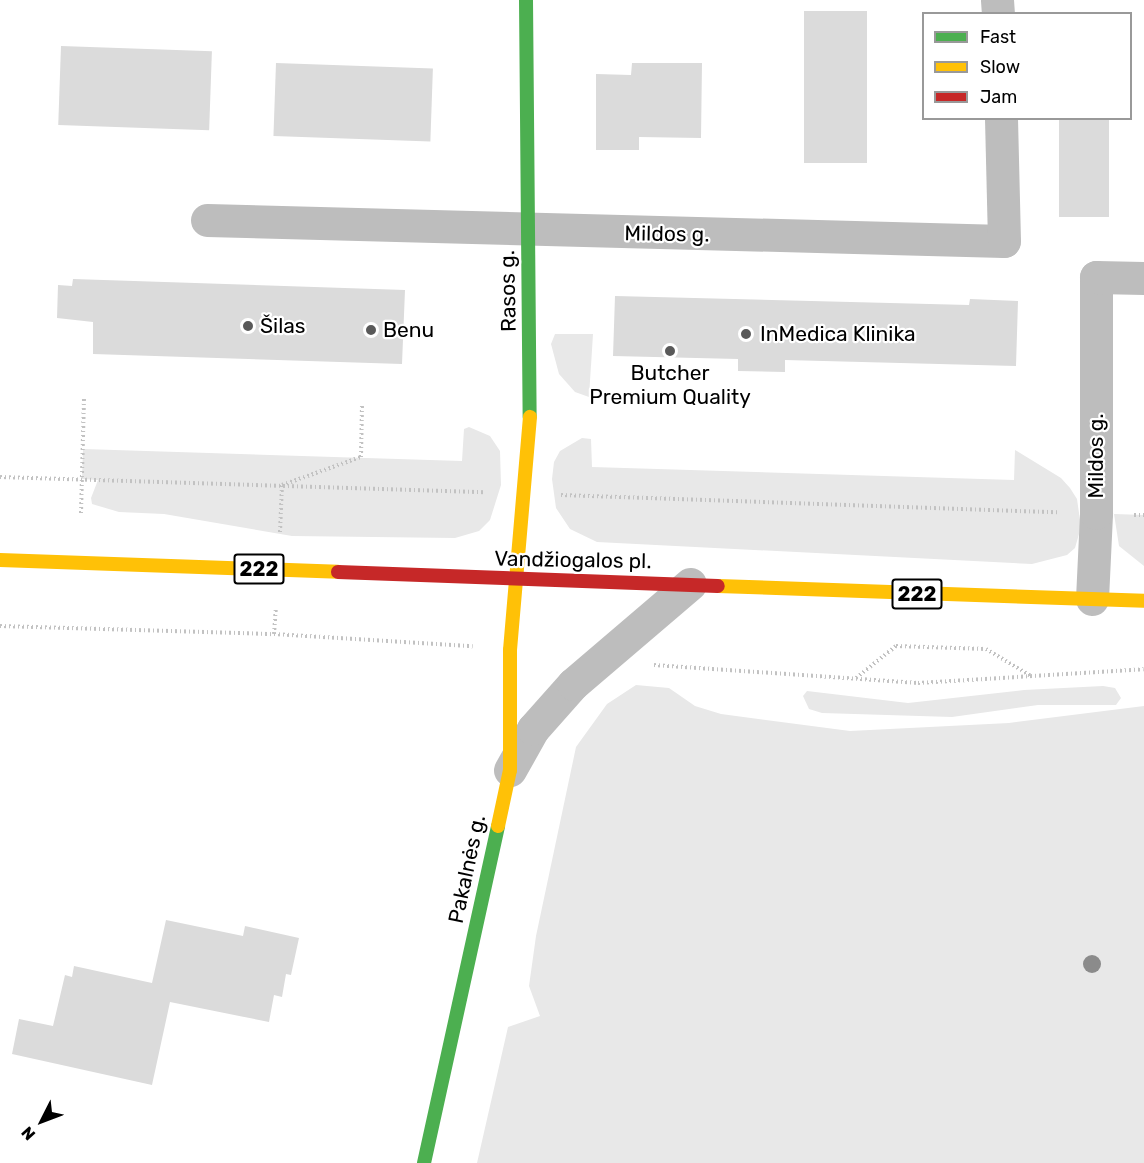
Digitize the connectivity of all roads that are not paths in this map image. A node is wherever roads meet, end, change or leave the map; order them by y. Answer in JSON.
{"nodes":[{"id":1,"x":526,"y":0,"type":"edge"},
{"id":2,"x":1001,"y":120,"type":"edge"},
{"id":3,"x":207,"y":220,"type":"dead end"},
{"id":4,"x":528,"y":232,"type":"junction"},
{"id":5,"x":1144,"y":278,"type":"edge"},
{"id":6,"x":0,"y":560,"type":"edge"},
{"id":7,"x":519,"y":580,"type":"junction"},
{"id":8,"x":690,"y":584,"type":"junction"},
{"id":9,"x":1092,"y":599,"type":"junction"},
{"id":10,"x":1144,"y":601,"type":"edge"},
{"id":11,"x":510,"y":770,"type":"junction"},
{"id":12,"x":424,"y":1163,"type":"edge"}],
"edges":[{"from":1,"to":4,"type":"street","name":"Rasos g."},
{"from":2,"to":4,"type":"street","name":"Mildos g."},
{"from":3,"to":4,"type":"street","name":"Mildos g."},
{"from":4,"to":7,"type":"street","name":"Rasos g."},
{"from":5,"to":9,"type":"street","name":"Mildos g."},
{"from":6,"to":7,"type":"street","name":"Vandžiogalos pl.","number":"222"},
{"from":7,"to":8,"type":"street","name":"Vandžiogalos pl.","number":"222"},
{"from":7,"to":11,"type":"street","name":"Pakalnės g."},
{"from":8,"to":9,"type":"street","name":"Vandžiogalos pl.","number":"222"},
{"from":8,"to":11,"type":"street"},
{"from":9,"to":10,"type":"street","name":"Vandžiogalos pl.","number":"222"},
{"from":11,"to":12,"type":"street","name":"Pakalnės g."}]}
